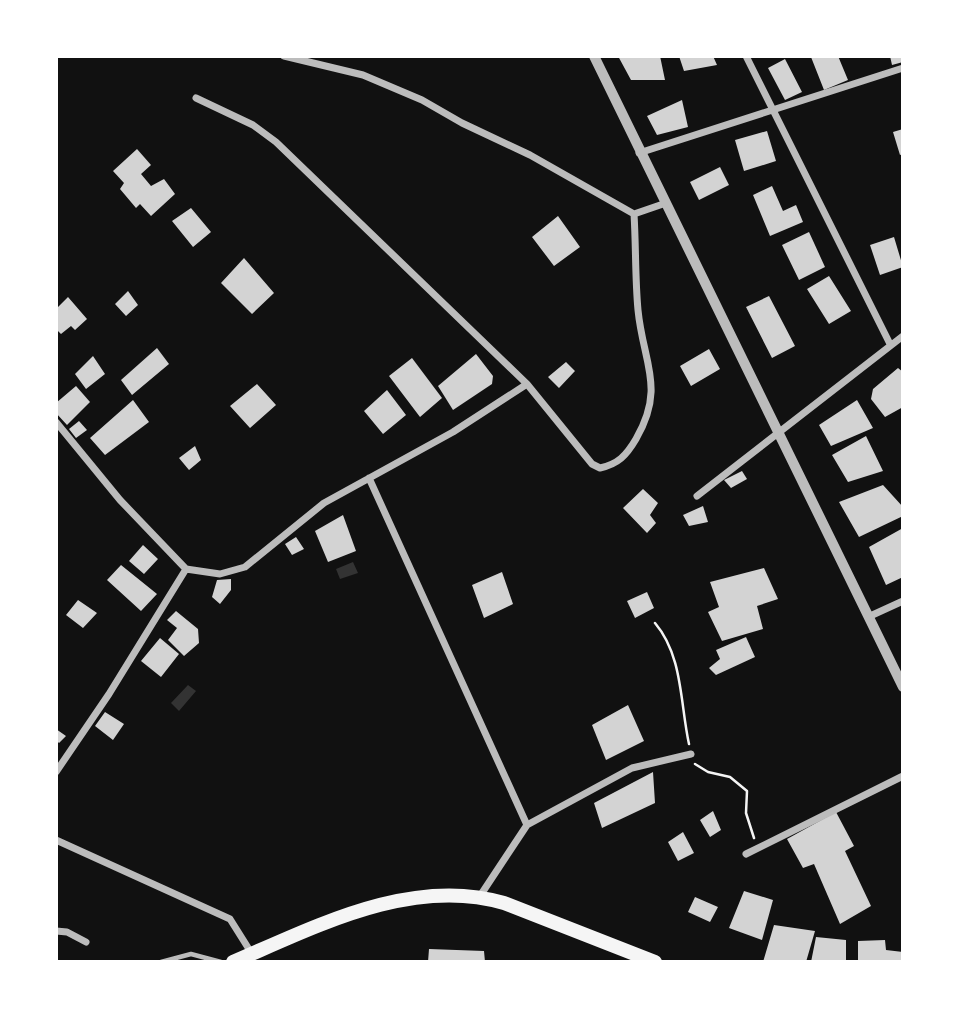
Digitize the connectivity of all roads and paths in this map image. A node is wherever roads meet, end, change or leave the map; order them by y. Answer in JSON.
{"nodes":[{"id":1,"x":284,"y":56,"type":"edge"},
{"id":2,"x":594,"y":56,"type":"edge"},
{"id":3,"x":746,"y":56,"type":"edge"},
{"id":4,"x":903,"y":68,"type":"edge"},
{"id":5,"x":196,"y":98,"type":"dead end"},
{"id":6,"x":773,"y":111,"type":"junction"},
{"id":7,"x":639,"y":153,"type":"junction"},
{"id":8,"x":666,"y":203,"type":"junction"},
{"id":9,"x":634,"y":214,"type":"junction"},
{"id":10,"x":903,"y":336,"type":"edge"},
{"id":11,"x":890,"y":344,"type":"junction"},
{"id":12,"x":527,"y":384,"type":"junction"},
{"id":13,"x":56,"y":422,"type":"edge"},
{"id":14,"x":777,"y":432,"type":"junction"},
{"id":15,"x":369,"y":478,"type":"junction"},
{"id":16,"x":697,"y":496,"type":"dead end"},
{"id":17,"x":186,"y":569,"type":"junction"},
{"id":18,"x":903,"y":601,"type":"edge"},
{"id":19,"x":868,"y":617,"type":"junction"},
{"id":20,"x":655,"y":623,"type":"dead end"},
{"id":21,"x":903,"y":687,"type":"edge"},
{"id":22,"x":691,"y":754,"type":"junction"},
{"id":23,"x":56,"y":772,"type":"edge"},
{"id":24,"x":903,"y":776,"type":"edge"},
{"id":25,"x":527,"y":825,"type":"junction"},
{"id":26,"x":56,"y":840,"type":"edge"},
{"id":27,"x":758,"y":848,"type":"junction"},
{"id":28,"x":746,"y":854,"type":"dead end"},
{"id":29,"x":480,"y":896,"type":"junction"},
{"id":30,"x":56,"y":931,"type":"edge"},
{"id":31,"x":86,"y":942,"type":"dead end"},
{"id":32,"x":253,"y":954,"type":"junction"},
{"id":33,"x":161,"y":962,"type":"edge"},
{"id":34,"x":222,"y":962,"type":"edge"},
{"id":35,"x":233,"y":962,"type":"edge"},
{"id":36,"x":655,"y":962,"type":"edge"}],
"edges":[{"from":1,"to":9,"type":"street"},
{"from":2,"to":7,"type":"street"},
{"from":3,"to":6,"type":"street"},
{"from":4,"to":6,"type":"street"},
{"from":5,"to":12,"type":"street"},
{"from":6,"to":7,"type":"street"},
{"from":6,"to":11,"type":"street"},
{"from":7,"to":8,"type":"street"},
{"from":8,"to":9,"type":"street"},
{"from":8,"to":14,"type":"street"},
{"from":9,"to":12,"type":"street"},
{"from":10,"to":11,"type":"street"},
{"from":11,"to":14,"type":"street"},
{"from":12,"to":15,"type":"street"},
{"from":13,"to":17,"type":"street"},
{"from":14,"to":16,"type":"street"},
{"from":14,"to":19,"type":"street"},
{"from":15,"to":17,"type":"street"},
{"from":15,"to":25,"type":"street"},
{"from":17,"to":23,"type":"street"},
{"from":18,"to":19,"type":"street"},
{"from":19,"to":21,"type":"street"},
{"from":20,"to":22,"type":"path"},
{"from":22,"to":25,"type":"street"},
{"from":22,"to":27,"type":"path"},
{"from":24,"to":27,"type":"street"},
{"from":25,"to":29,"type":"street"},
{"from":26,"to":32,"type":"street"},
{"from":27,"to":28,"type":"street"},
{"from":29,"to":32,"type":"main road"},
{"from":29,"to":36,"type":"main road"},
{"from":30,"to":31,"type":"street"},
{"from":32,"to":35,"type":"main road"},
{"from":33,"to":34,"type":"lane"}]}
